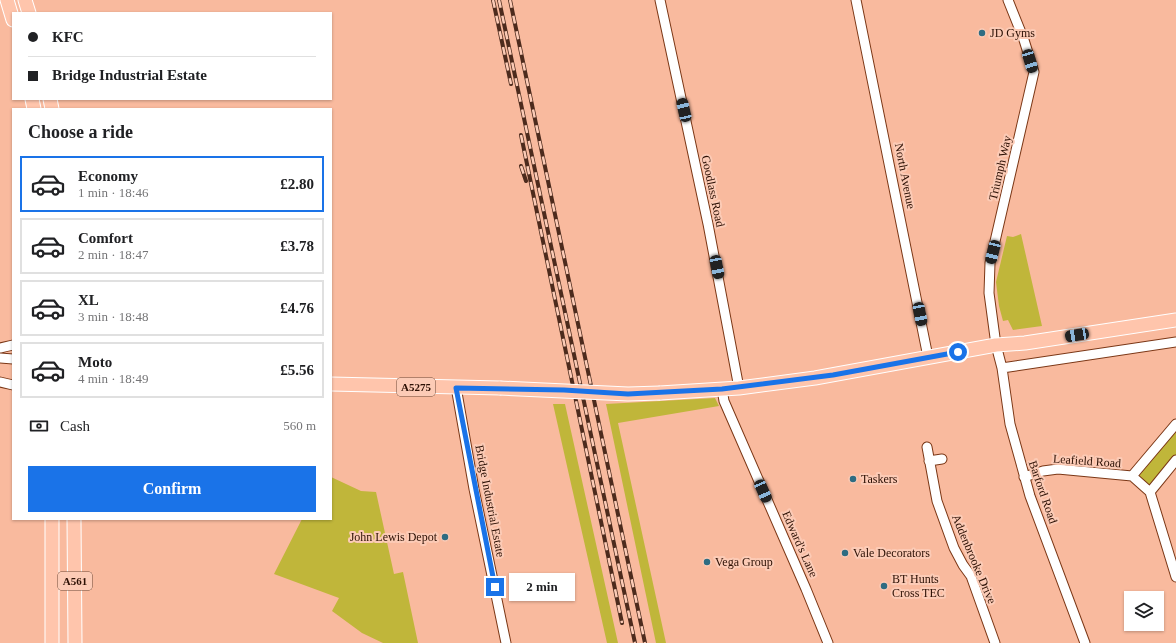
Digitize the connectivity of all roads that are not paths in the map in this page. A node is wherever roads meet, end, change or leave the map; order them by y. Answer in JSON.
{"nodes":[{"id":1,"x":7,"y":0,"type":"edge"},
{"id":2,"x":25,"y":0,"type":"edge"},
{"id":3,"x":660,"y":0,"type":"edge"},
{"id":4,"x":856,"y":0,"type":"edge"},
{"id":5,"x":1008,"y":0,"type":"edge"},
{"id":6,"x":29,"y":12,"type":"edge"},
{"id":7,"x":12,"y":17,"type":"edge"},
{"id":8,"x":1176,"y":320,"type":"edge"},
{"id":9,"x":1176,"y":342,"type":"edge"},
{"id":10,"x":12,"y":345,"type":"edge"},
{"id":11,"x":996,"y":345,"type":"junction"},
{"id":12,"x":0,"y":348,"type":"edge"},
{"id":13,"x":928,"y":357,"type":"junction"},
{"id":14,"x":0,"y":358,"type":"edge"},
{"id":15,"x":12,"y":359,"type":"edge"},
{"id":16,"x":1002,"y":368,"type":"junction"},
{"id":17,"x":12,"y":379,"type":"edge"},
{"id":18,"x":0,"y":381,"type":"edge"},
{"id":19,"x":332,"y":384,"type":"edge"},
{"id":20,"x":12,"y":385,"type":"edge"},
{"id":21,"x":456,"y":388,"type":"junction"},
{"id":22,"x":740,"y":388,"type":"junction"},
{"id":23,"x":722,"y":389,"type":"junction"},
{"id":24,"x":1176,"y":424,"type":"edge"},
{"id":25,"x":927,"y":447,"type":"dead end"},
{"id":26,"x":942,"y":459,"type":"dead end"},
{"id":27,"x":1176,"y":460,"type":"edge"},
{"id":28,"x":930,"y":461,"type":"junction"},
{"id":29,"x":1132,"y":476,"type":"junction"},
{"id":30,"x":1024,"y":477,"type":"junction"},
{"id":31,"x":1150,"y":492,"type":"junction"},
{"id":32,"x":74,"y":520,"type":"edge"},
{"id":33,"x":53,"y":521,"type":"edge"},
{"id":34,"x":1176,"y":577,"type":"edge"},
{"id":35,"x":52,"y":643,"type":"edge"},
{"id":36,"x":75,"y":643,"type":"edge"},
{"id":37,"x":506,"y":643,"type":"edge"},
{"id":38,"x":828,"y":643,"type":"edge"},
{"id":39,"x":995,"y":643,"type":"edge"},
{"id":40,"x":1085,"y":643,"type":"edge"}],
"edges":[{"from":1,"to":7,"type":"highway"},
{"from":2,"to":6,"type":"highway"},
{"from":3,"to":22,"type":"street","name":"Goodlass Road"},
{"from":4,"to":13,"type":"street","name":"North Avenue"},
{"from":5,"to":11,"type":"street","name":"Triumph Way"},
{"from":8,"to":11,"type":"highway","number":"A5275"},
{"from":9,"to":16,"type":"street"},
{"from":10,"to":12,"type":"street"},
{"from":11,"to":13,"type":"highway","number":"A5275"},
{"from":11,"to":16,"type":"street","name":"Barford Road"},
{"from":13,"to":22,"type":"highway","number":"A5275"},
{"from":14,"to":15,"type":"street"},
{"from":16,"to":30,"type":"street","name":"Barford Road"},
{"from":17,"to":18,"type":"street"},
{"from":18,"to":20,"type":"street"},
{"from":19,"to":21,"type":"highway","number":"A5275"},
{"from":21,"to":23,"type":"highway","number":"A5275","bridge":true},
{"from":21,"to":37,"type":"street","name":"Bridge Industrial Estate"},
{"from":22,"to":23,"type":"highway","number":"A5275"},
{"from":23,"to":38,"type":"street","name":"Edward's Lane"},
{"from":24,"to":29,"type":"street"},
{"from":25,"to":28,"type":"street","name":"Addenbrooke Drive"},
{"from":26,"to":28,"type":"street"},
{"from":27,"to":31,"type":"street"},
{"from":28,"to":39,"type":"street","name":"Addenbrooke Drive"},
{"from":29,"to":30,"type":"street","name":"Leafield Road"},
{"from":29,"to":31,"type":"street","name":"Leafield Road"},
{"from":30,"to":40,"type":"street","name":"Barford Road"},
{"from":31,"to":34,"type":"street"},
{"from":32,"to":36,"type":"highway","number":"A561"},
{"from":33,"to":35,"type":"highway","number":"A561"}]}
